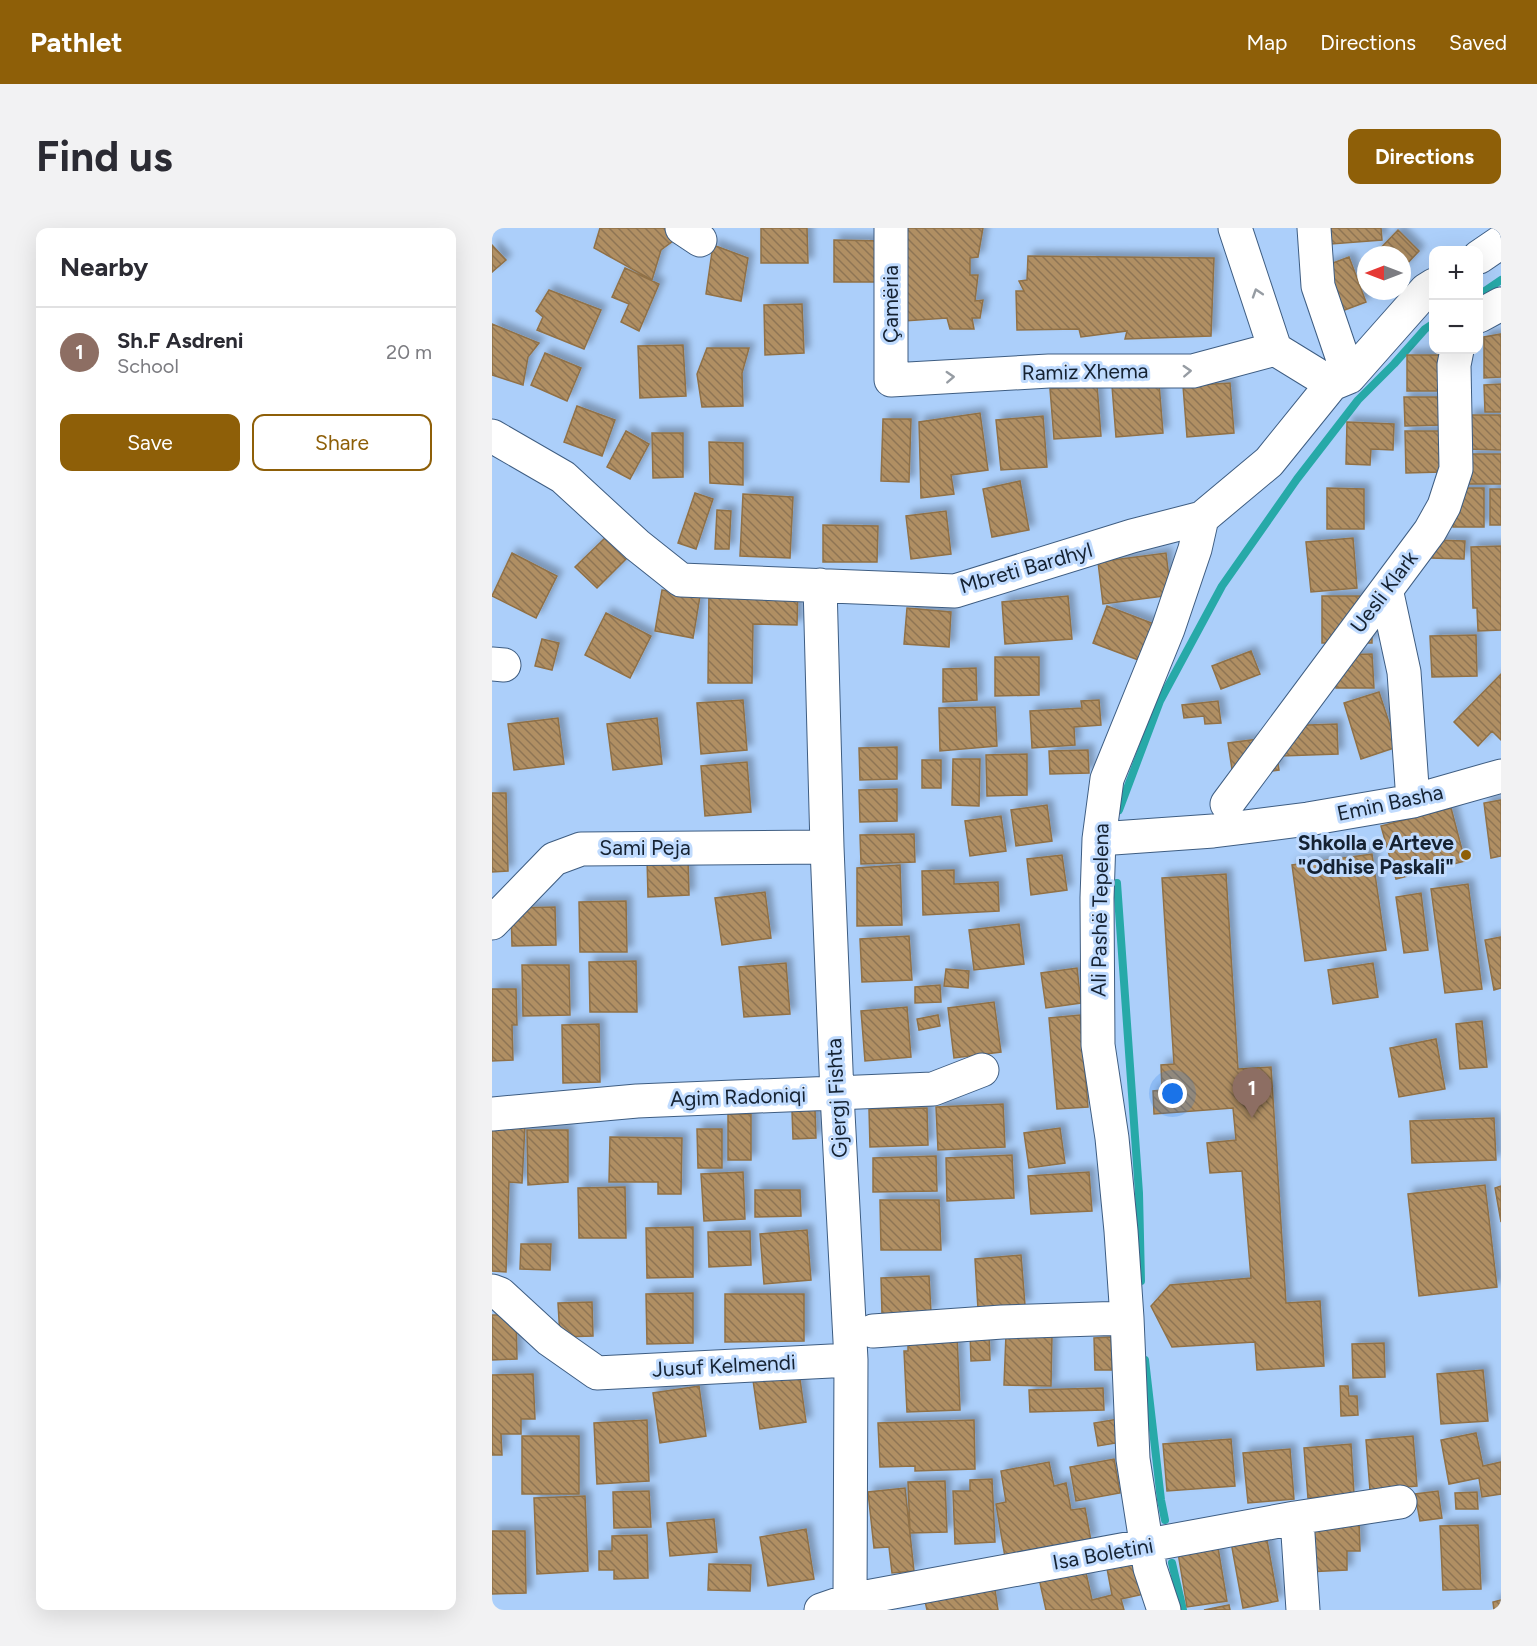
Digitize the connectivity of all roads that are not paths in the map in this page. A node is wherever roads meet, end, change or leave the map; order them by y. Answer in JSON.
{"nodes":[{"id":1,"x":891,"y":228,"type":"edge"},
{"id":2,"x":1235,"y":228,"type":"edge"},
{"id":3,"x":1314,"y":228,"type":"edge"},
{"id":4,"x":1501,"y":242,"type":"edge"},
{"id":5,"x":1483,"y":253,"type":"edge"},
{"id":6,"x":1429,"y":288,"type":"edge"},
{"id":7,"x":1501,"y":304,"type":"edge"},
{"id":8,"x":1483,"y":314,"type":"edge"},
{"id":9,"x":1275,"y":349,"type":"junction"},
{"id":10,"x":1456,"y":354,"type":"edge"},
{"id":11,"x":891,"y":380,"type":"joint"},
{"id":12,"x":1341,"y":380,"type":"junction"},
{"id":13,"x":492,"y":436,"type":"edge"},
{"id":14,"x":1202,"y":518,"type":"junction"},
{"id":15,"x":820,"y":585,"type":"junction"},
{"id":16,"x":1388,"y":598,"type":"dead end"},
{"id":17,"x":1501,"y":776,"type":"edge"},
{"id":18,"x":1413,"y":801,"type":"junction"},
{"id":19,"x":1227,"y":804,"type":"dead end"},
{"id":20,"x":1099,"y":839,"type":"junction"},
{"id":21,"x":827,"y":847,"type":"junction"},
{"id":22,"x":492,"y":923,"type":"edge"},
{"id":23,"x":982,"y":1070,"type":"dead end"},
{"id":24,"x":837,"y":1094,"type":"junction"},
{"id":25,"x":492,"y":1114,"type":"edge"},
{"id":26,"x":492,"y":1291,"type":"edge"},
{"id":27,"x":1127,"y":1318,"type":"junction"},
{"id":28,"x":873,"y":1331,"type":"dead end"},
{"id":29,"x":851,"y":1359,"type":"junction"},
{"id":30,"x":1400,"y":1502,"type":"dead end"},
{"id":31,"x":1295,"y":1518,"type":"junction"},
{"id":32,"x":1148,"y":1546,"type":"junction"},
{"id":33,"x":841,"y":1607,"type":"edge"},
{"id":34,"x":1164,"y":1610,"type":"edge"},
{"id":35,"x":1303,"y":1610,"type":"edge"}],
"edges":[{"from":1,"to":11,"type":"street","name":"Çamëria"},
{"from":9,"to":2,"type":"street","one_way":true},
{"from":3,"to":12,"type":"street"},
{"from":4,"to":5,"type":"street"},
{"from":6,"to":12,"type":"street","name":"Mbreti Bardhyl"},
{"from":7,"to":8,"type":"street"},
{"from":11,"to":9,"type":"street","name":"Ramiz Xhema","one_way":true},
{"from":9,"to":12,"type":"street"},
{"from":10,"to":19,"type":"street","name":"Uesli Klark"},
{"from":12,"to":14,"type":"street","name":"Mbreti Bardhyl"},
{"from":13,"to":15,"type":"street","name":"Mbreti Bardhyl"},
{"from":14,"to":15,"type":"street","name":"Mbreti Bardhyl"},
{"from":14,"to":20,"type":"street","name":"Ali Pashë Tepelena"},
{"from":15,"to":21,"type":"street","name":"Gjergj Fishta"},
{"from":16,"to":18,"type":"street"},
{"from":17,"to":18,"type":"street","name":"Emin Basha"},
{"from":18,"to":20,"type":"street","name":"Emin Basha"},
{"from":20,"to":27,"type":"street","name":"Ali Pashë Tepelena"},
{"from":21,"to":22,"type":"street","name":"Sami Peja"},
{"from":21,"to":24,"type":"street","name":"Gjergj Fishta"},
{"from":23,"to":24,"type":"street","name":"Agim Radoniqi"},
{"from":24,"to":25,"type":"street","name":"Agim Radoniqi"},
{"from":24,"to":29,"type":"street","name":"Gjergj Fishta"},
{"from":26,"to":29,"type":"street","name":"Jusuf Kelmendi"},
{"from":27,"to":28,"type":"street"},
{"from":27,"to":32,"type":"street","name":"Ali Pashë Tepelena"},
{"from":29,"to":33,"type":"street","name":"Gjergj Fishta"},
{"from":30,"to":31,"type":"street","name":"Isa Boletini"},
{"from":31,"to":32,"type":"street","name":"Isa Boletini"},
{"from":31,"to":35,"type":"street"},
{"from":32,"to":33,"type":"street","name":"Isa Boletini"},
{"from":32,"to":34,"type":"street","name":"Ali Pashë Tepelena"}]}
